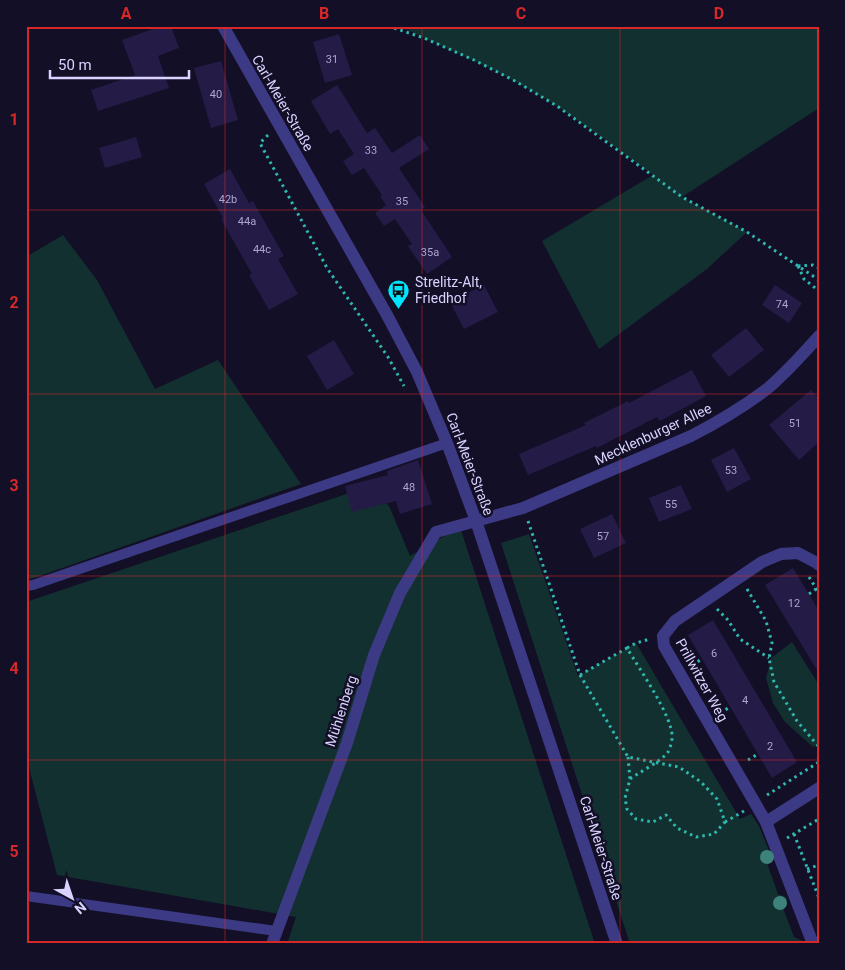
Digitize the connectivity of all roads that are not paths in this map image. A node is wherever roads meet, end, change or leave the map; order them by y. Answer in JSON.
{"nodes":[{"id":1,"x":223,"y":26,"type":"edge"},
{"id":2,"x":819,"y":336,"type":"edge"},
{"id":3,"x":447,"y":443,"type":"junction"},
{"id":4,"x":476,"y":521,"type":"junction"},
{"id":5,"x":819,"y":565,"type":"edge"},
{"id":6,"x":26,"y":586,"type":"edge"},
{"id":7,"x":819,"y":788,"type":"edge"},
{"id":8,"x":766,"y":822,"type":"junction"},
{"id":9,"x":26,"y":896,"type":"edge"},
{"id":10,"x":274,"y":938,"type":"edge"},
{"id":11,"x":617,"y":944,"type":"edge"},
{"id":12,"x":813,"y":944,"type":"edge"}],
"edges":[{"from":1,"to":3,"type":"street","name":"Carl-Meier-Straße"},
{"from":2,"to":4,"type":"street","name":"Mecklenburger Allee"},
{"from":3,"to":4,"type":"street","name":"Carl-Meier-Straße"},
{"from":3,"to":6,"type":"lane"},
{"from":4,"to":10,"type":"street","name":"Mühlenberg"},
{"from":4,"to":11,"type":"street","name":"Carl-Meier-Straße"},
{"from":5,"to":8,"type":"street","name":"Prillwitzer Weg"},
{"from":7,"to":8,"type":"street"},
{"from":8,"to":12,"type":"street","name":"Prillwitzer Weg"},
{"from":9,"to":10,"type":"lane"}]}
